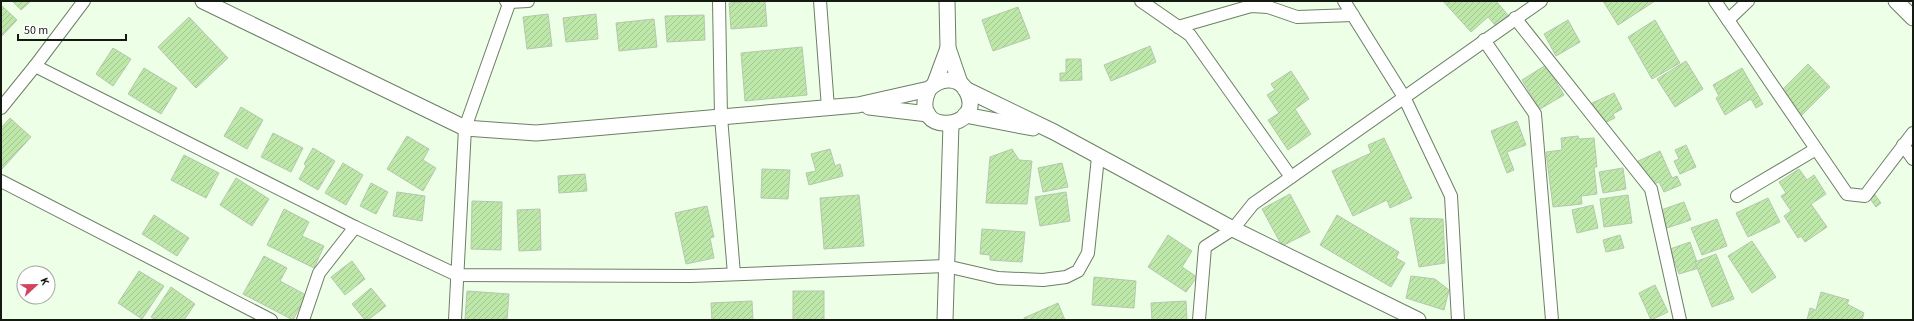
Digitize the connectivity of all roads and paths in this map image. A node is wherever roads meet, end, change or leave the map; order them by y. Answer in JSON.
{"nodes":[{"id":1,"x":84,"y":1,"type":"edge"},
{"id":2,"x":203,"y":1,"type":"edge"},
{"id":3,"x":508,"y":1,"type":"edge"},
{"id":4,"x":528,"y":1,"type":"edge"},
{"id":5,"x":719,"y":1,"type":"edge"},
{"id":6,"x":820,"y":1,"type":"edge"},
{"id":7,"x":947,"y":1,"type":"edge"},
{"id":8,"x":1141,"y":1,"type":"edge"},
{"id":9,"x":1344,"y":1,"type":"edge"},
{"id":10,"x":1715,"y":1,"type":"edge"},
{"id":11,"x":1748,"y":1,"type":"edge"},
{"id":12,"x":1896,"y":1,"type":"edge"},
{"id":13,"x":1538,"y":2,"type":"edge"},
{"id":14,"x":225,"y":6,"type":"edge"},
{"id":15,"x":1353,"y":16,"type":"junction"},
{"id":16,"x":1515,"y":18,"type":"junction"},
{"id":17,"x":1913,"y":18,"type":"edge"},
{"id":18,"x":1728,"y":20,"type":"junction"},
{"id":19,"x":1178,"y":27,"type":"junction"},
{"id":20,"x":1484,"y":40,"type":"junction"},
{"id":21,"x":948,"y":48,"type":"junction"},
{"id":22,"x":35,"y":66,"type":"junction"},
{"id":23,"x":932,"y":86,"type":"junction"},
{"id":24,"x":963,"y":86,"type":"junction"},
{"id":25,"x":1404,"y":97,"type":"junction"},
{"id":26,"x":858,"y":106,"type":"junction"},
{"id":27,"x":1,"y":108,"type":"edge"},
{"id":28,"x":828,"y":108,"type":"junction"},
{"id":29,"x":965,"y":115,"type":"junction"},
{"id":30,"x":721,"y":117,"type":"junction"},
{"id":31,"x":931,"y":117,"type":"junction"},
{"id":32,"x":951,"y":124,"type":"junction"},
{"id":33,"x":465,"y":128,"type":"junction"},
{"id":34,"x":1054,"y":132,"type":"junction"},
{"id":35,"x":1913,"y":133,"type":"edge"},
{"id":36,"x":1903,"y":145,"type":"junction"},
{"id":37,"x":1816,"y":149,"type":"junction"},
{"id":38,"x":1098,"y":156,"type":"junction"},
{"id":39,"x":1913,"y":160,"type":"edge"},
{"id":40,"x":948,"y":164,"type":"junction"},
{"id":41,"x":1291,"y":177,"type":"junction"},
{"id":42,"x":1,"y":181,"type":"edge"},
{"id":43,"x":1737,"y":196,"type":"dead end"},
{"id":44,"x":355,"y":227,"type":"junction"},
{"id":45,"x":1233,"y":229,"type":"junction"},
{"id":46,"x":946,"y":266,"type":"junction"},
{"id":47,"x":457,"y":274,"type":"junction"},
{"id":48,"x":734,"y":274,"type":"junction"},
{"id":49,"x":271,"y":320,"type":"edge"},
{"id":50,"x":303,"y":320,"type":"edge"},
{"id":51,"x":455,"y":320,"type":"edge"},
{"id":52,"x":945,"y":320,"type":"edge"},
{"id":53,"x":1199,"y":320,"type":"edge"},
{"id":54,"x":1418,"y":320,"type":"edge"},
{"id":55,"x":1458,"y":320,"type":"edge"},
{"id":56,"x":1552,"y":320,"type":"edge"},
{"id":57,"x":1680,"y":320,"type":"edge"}],
"edges":[{"from":1,"to":22,"type":"street"},
{"from":2,"to":14,"type":"street"},
{"from":3,"to":4,"type":"street"},
{"from":3,"to":33,"type":"street"},
{"from":5,"to":30,"type":"street"},
{"from":6,"to":28,"type":"street"},
{"from":7,"to":21,"type":"street"},
{"from":8,"to":19,"type":"street"},
{"from":9,"to":15,"type":"street"},
{"from":10,"to":18,"type":"street"},
{"from":11,"to":18,"type":"street"},
{"from":12,"to":17,"type":"street"},
{"from":13,"to":16,"type":"street"},
{"from":14,"to":33,"type":"street"},
{"from":15,"to":19,"type":"street"},
{"from":15,"to":25,"type":"street"},
{"from":16,"to":20,"type":"street"},
{"from":16,"to":57,"type":"street"},
{"from":18,"to":37,"type":"street"},
{"from":19,"to":41,"type":"street"},
{"from":20,"to":25,"type":"street"},
{"from":20,"to":56,"type":"street"},
{"from":21,"to":23,"type":"street"},
{"from":21,"to":24,"type":"street"},
{"from":22,"to":27,"type":"street"},
{"from":22,"to":44,"type":"street"},
{"from":23,"to":24,"type":"street"},
{"from":23,"to":26,"type":"street"},
{"from":23,"to":31,"type":"street"},
{"from":24,"to":29,"type":"street"},
{"from":24,"to":34,"type":"street"},
{"from":25,"to":41,"type":"street"},
{"from":25,"to":55,"type":"street"},
{"from":26,"to":28,"type":"street"},
{"from":26,"to":31,"type":"street"},
{"from":28,"to":30,"type":"street"},
{"from":29,"to":32,"type":"street"},
{"from":29,"to":34,"type":"street"},
{"from":30,"to":33,"type":"street"},
{"from":30,"to":48,"type":"street"},
{"from":31,"to":32,"type":"street"},
{"from":31,"to":40,"type":"street"},
{"from":32,"to":40,"type":"street"},
{"from":33,"to":47,"type":"street"},
{"from":34,"to":38,"type":"street"},
{"from":35,"to":36,"type":"street"},
{"from":36,"to":37,"type":"street"},
{"from":36,"to":39,"type":"street"},
{"from":37,"to":43,"type":"street"},
{"from":38,"to":45,"type":"street"},
{"from":38,"to":46,"type":"street"},
{"from":40,"to":46,"type":"street"},
{"from":41,"to":45,"type":"street"},
{"from":42,"to":49,"type":"street"},
{"from":44,"to":47,"type":"street"},
{"from":44,"to":50,"type":"street"},
{"from":45,"to":53,"type":"street"},
{"from":45,"to":54,"type":"street"},
{"from":46,"to":48,"type":"street"},
{"from":46,"to":52,"type":"street"},
{"from":47,"to":48,"type":"street"},
{"from":47,"to":51,"type":"street"}]}
